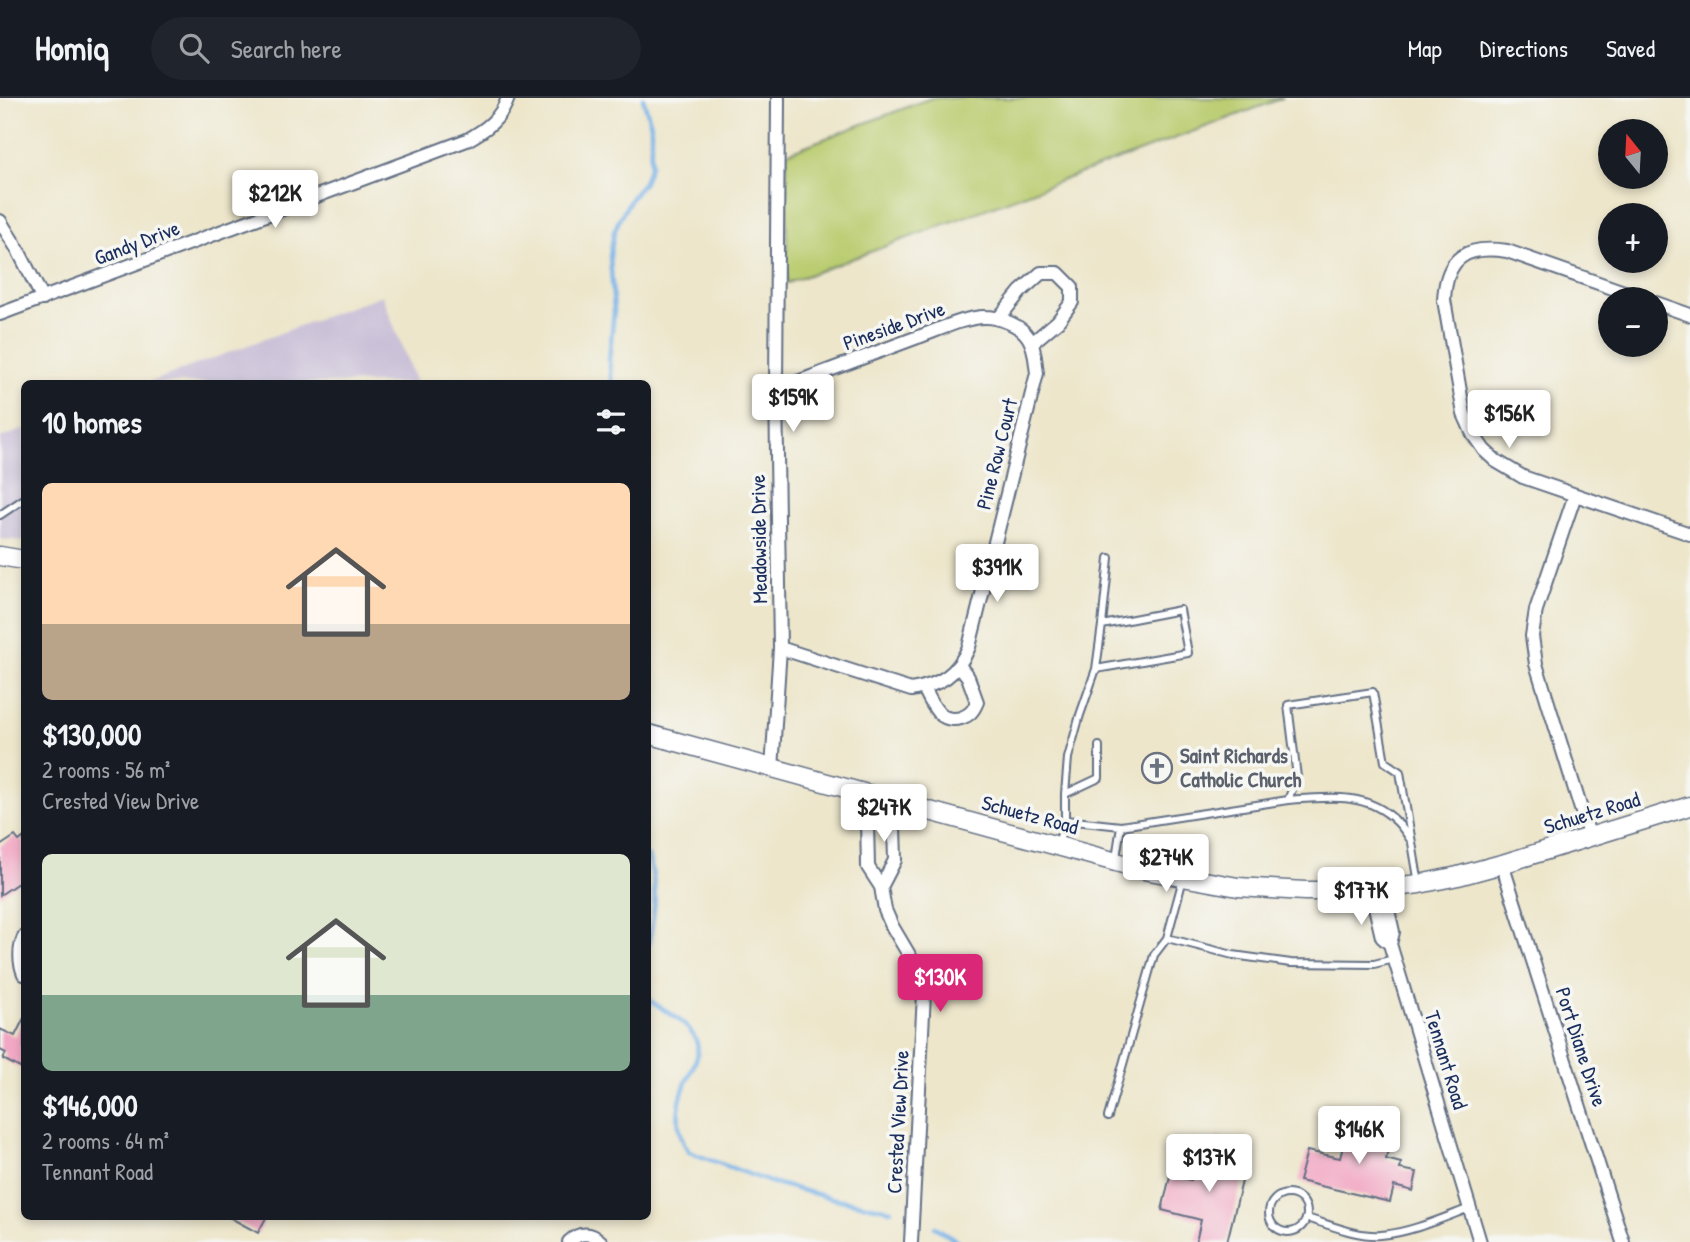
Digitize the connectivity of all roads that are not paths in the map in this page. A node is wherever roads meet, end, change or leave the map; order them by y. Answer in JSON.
{"nodes":[{"id":1,"x":508,"y":98,"type":"edge"},
{"id":2,"x":778,"y":98,"type":"edge"},
{"id":3,"x":0,"y":221,"type":"edge"},
{"id":4,"x":1610,"y":287,"type":"edge"},
{"id":5,"x":43,"y":299,"type":"junction"},
{"id":6,"x":1668,"y":307,"type":"edge"},
{"id":7,"x":0,"y":314,"type":"edge"},
{"id":8,"x":1690,"y":315,"type":"edge"},
{"id":9,"x":998,"y":319,"type":"junction"},
{"id":10,"x":1028,"y":338,"type":"junction"},
{"id":11,"x":776,"y":390,"type":"junction"},
{"id":12,"x":1575,"y":495,"type":"junction"},
{"id":13,"x":21,"y":501,"type":"edge"},
{"id":14,"x":0,"y":515,"type":"edge"},
{"id":15,"x":1690,"y":534,"type":"edge"},
{"id":16,"x":0,"y":556,"type":"edge"},
{"id":17,"x":1109,"y":558,"type":"dead end"},
{"id":18,"x":21,"y":560,"type":"edge"},
{"id":19,"x":1102,"y":625,"type":"junction"},
{"id":20,"x":780,"y":648,"type":"junction"},
{"id":21,"x":959,"y":665,"type":"junction"},
{"id":22,"x":1096,"y":669,"type":"junction"},
{"id":23,"x":924,"y":688,"type":"junction"},
{"id":24,"x":651,"y":735,"type":"edge"},
{"id":25,"x":1099,"y":746,"type":"dead end"},
{"id":26,"x":772,"y":769,"type":"junction"},
{"id":27,"x":1065,"y":794,"type":"junction"},
{"id":28,"x":1288,"y":800,"type":"junction"},
{"id":29,"x":888,"y":801,"type":"junction"},
{"id":30,"x":1690,"y":806,"type":"edge"},
{"id":31,"x":1065,"y":820,"type":"junction"},
{"id":32,"x":1121,"y":826,"type":"junction"},
{"id":33,"x":1590,"y":838,"type":"junction"},
{"id":34,"x":1412,"y":841,"type":"junction"},
{"id":35,"x":1058,"y":846,"type":"junction"},
{"id":36,"x":1115,"y":862,"type":"junction"},
{"id":37,"x":1502,"y":864,"type":"junction"},
{"id":38,"x":1184,"y":878,"type":"junction"},
{"id":39,"x":1419,"y":884,"type":"junction"},
{"id":40,"x":881,"y":887,"type":"junction"},
{"id":41,"x":1377,"y":889,"type":"junction"},
{"id":42,"x":1167,"y":938,"type":"junction"},
{"id":43,"x":1394,"y":959,"type":"junction"},
{"id":44,"x":1108,"y":1116,"type":"dead end"},
{"id":45,"x":1470,"y":1208,"type":"junction"},
{"id":46,"x":1306,"y":1218,"type":"junction"},
{"id":47,"x":569,"y":1242,"type":"edge"},
{"id":48,"x":601,"y":1242,"type":"edge"},
{"id":49,"x":911,"y":1242,"type":"edge"},
{"id":50,"x":1480,"y":1242,"type":"edge"},
{"id":51,"x":1623,"y":1242,"type":"edge"}],
"edges":[{"from":1,"to":5,"type":"street","name":"Gandy Drive"},
{"from":2,"to":11,"type":"street","name":"Meadowside Drive"},
{"from":3,"to":5,"type":"street"},
{"from":4,"to":12,"type":"street"},
{"from":5,"to":7,"type":"street","name":"Gandy Drive"},
{"from":6,"to":8,"type":"street"},
{"from":9,"to":10,"type":"street"},
{"from":9,"to":10,"type":"street"},
{"from":9,"to":11,"type":"street","name":"Pineside Drive"},
{"from":10,"to":21,"type":"street","name":"Pine Row Court"},
{"from":11,"to":20,"type":"street","name":"Meadowside Drive"},
{"from":12,"to":15,"type":"street"},
{"from":12,"to":33,"type":"street"},
{"from":13,"to":14,"type":"lane"},
{"from":16,"to":18,"type":"main road"},
{"from":17,"to":19,"type":"lane"},
{"from":19,"to":22,"type":"lane"},
{"from":19,"to":22,"type":"lane"},
{"from":20,"to":23,"type":"street"},
{"from":20,"to":26,"type":"street","name":"Meadowside Drive"},
{"from":21,"to":23,"type":"street"},
{"from":21,"to":23,"type":"street"},
{"from":22,"to":27,"type":"lane"},
{"from":24,"to":26,"type":"main road","name":"Schuetz Road"},
{"from":25,"to":27,"type":"lane"},
{"from":26,"to":29,"type":"main road","name":"Schuetz Road"},
{"from":27,"to":31,"type":"lane"},
{"from":28,"to":32,"type":"lane"},
{"from":28,"to":34,"type":"lane"},
{"from":28,"to":34,"type":"lane"},
{"from":29,"to":35,"type":"main road","name":"Schuetz Road"},
{"from":29,"to":40,"type":"street"},
{"from":29,"to":40,"type":"street","name":"Crested View Drive"},
{"from":30,"to":33,"type":"main road","name":"Schuetz Road"},
{"from":31,"to":32,"type":"lane"},
{"from":31,"to":35,"type":"lane"},
{"from":32,"to":36,"type":"lane"},
{"from":33,"to":37,"type":"main road","name":"Schuetz Road"},
{"from":34,"to":39,"type":"lane"},
{"from":35,"to":36,"type":"main road","name":"Schuetz Road"},
{"from":36,"to":38,"type":"main road","name":"Schuetz Road"},
{"from":37,"to":39,"type":"main road","name":"Schuetz Road"},
{"from":37,"to":51,"type":"street","name":"Port Diane Drive"},
{"from":38,"to":41,"type":"main road","name":"Schuetz Road"},
{"from":38,"to":42,"type":"lane"},
{"from":39,"to":41,"type":"main road","name":"Schuetz Road"},
{"from":40,"to":49,"type":"street","name":"Crested View Drive"},
{"from":41,"to":43,"type":"street","name":"Tennant Road"},
{"from":42,"to":43,"type":"lane"},
{"from":42,"to":44,"type":"lane"},
{"from":43,"to":45,"type":"street","name":"Tennant Road"},
{"from":45,"to":46,"type":"lane"},
{"from":45,"to":50,"type":"street","name":"Tennant Road"},
{"from":46,"to":46,"type":"lane"},
{"from":47,"to":48,"type":"street"}]}
